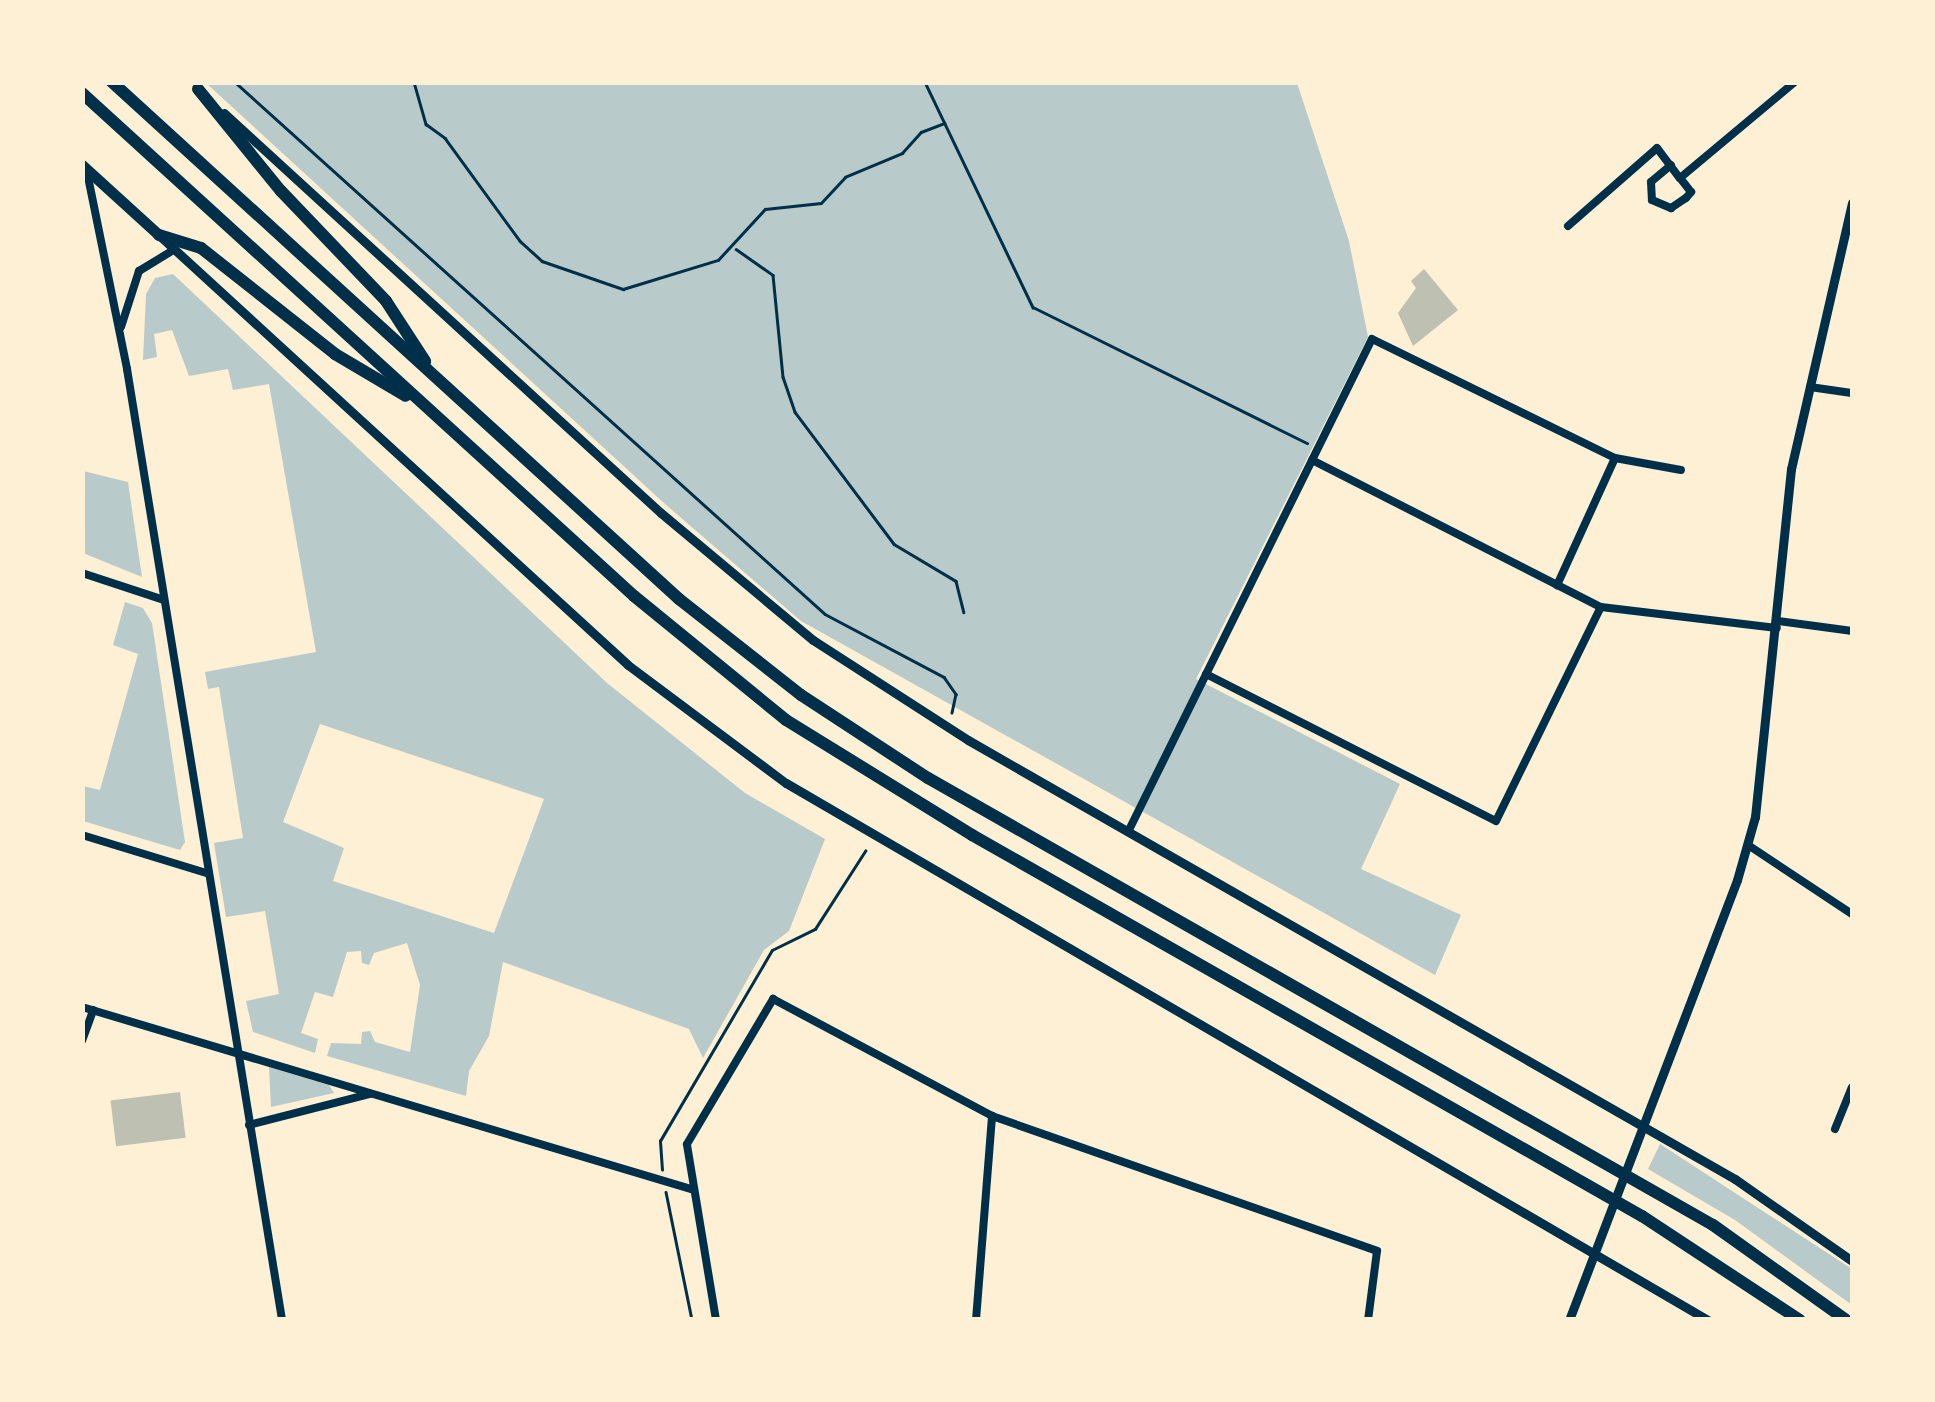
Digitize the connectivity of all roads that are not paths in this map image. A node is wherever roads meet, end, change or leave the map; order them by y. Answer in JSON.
{"nodes":[{"id":1,"x":112,"y":82,"type":"edge"},
{"id":2,"x":1795,"y":82,"type":"edge"},
{"id":3,"x":194,"y":86,"type":"edge"},
{"id":4,"x":82,"y":93,"type":"edge"},
{"id":5,"x":84,"y":166,"type":"edge"},
{"id":6,"x":1670,"y":166,"type":"junction"},
{"id":7,"x":1680,"y":178,"type":"junction"},
{"id":8,"x":1852,"y":203,"type":"edge"},
{"id":9,"x":1568,"y":226,"type":"dead end"},
{"id":10,"x":159,"y":235,"type":"junction"},
{"id":11,"x":175,"y":249,"type":"junction"},
{"id":12,"x":120,"y":332,"type":"junction"},
{"id":13,"x":435,"y":376,"type":"junction"},
{"id":14,"x":1810,"y":387,"type":"junction"},
{"id":15,"x":1852,"y":393,"type":"edge"},
{"id":16,"x":430,"y":410,"type":"junction"},
{"id":17,"x":1615,"y":458,"type":"junction"},
{"id":18,"x":1312,"y":460,"type":"junction"},
{"id":19,"x":1681,"y":470,"type":"dead end"},
{"id":20,"x":82,"y":573,"type":"edge"},
{"id":21,"x":1557,"y":586,"type":"junction"},
{"id":22,"x":164,"y":600,"type":"junction"},
{"id":23,"x":1601,"y":607,"type":"junction"},
{"id":24,"x":1777,"y":624,"type":"junction"},
{"id":25,"x":1852,"y":631,"type":"edge"},
{"id":26,"x":1206,"y":674,"type":"junction"},
{"id":27,"x":1128,"y":832,"type":"junction"},
{"id":28,"x":82,"y":834,"type":"edge"},
{"id":29,"x":1748,"y":845,"type":"junction"},
{"id":30,"x":206,"y":873,"type":"junction"},
{"id":31,"x":1852,"y":914,"type":"edge"},
{"id":32,"x":82,"y":1007,"type":"edge"},
{"id":33,"x":93,"y":1010,"type":"junction"},
{"id":34,"x":82,"y":1041,"type":"edge"},
{"id":35,"x":237,"y":1053,"type":"junction"},
{"id":36,"x":1852,"y":1087,"type":"edge"},
{"id":37,"x":374,"y":1092,"type":"junction"},
{"id":38,"x":992,"y":1116,"type":"junction"},
{"id":39,"x":1643,"y":1124,"type":"junction"},
{"id":40,"x":249,"y":1125,"type":"junction"},
{"id":41,"x":1835,"y":1128,"type":"dead end"},
{"id":42,"x":691,"y":1189,"type":"junction"},
{"id":43,"x":1596,"y":1250,"type":"junction"},
{"id":44,"x":1852,"y":1261,"type":"edge"},
{"id":45,"x":282,"y":1320,"type":"edge"},
{"id":46,"x":716,"y":1320,"type":"edge"},
{"id":47,"x":976,"y":1320,"type":"edge"},
{"id":48,"x":1368,"y":1320,"type":"edge"},
{"id":49,"x":1568,"y":1320,"type":"edge"},
{"id":50,"x":1708,"y":1320,"type":"edge"},
{"id":51,"x":1800,"y":1320,"type":"edge"},
{"id":52,"x":1846,"y":1320,"type":"edge"}],
"edges":[{"from":1,"to":13,"type":"highway"},
{"from":2,"to":7,"type":"street"},
{"from":3,"to":13,"type":"highway"},
{"from":3,"to":27,"type":"street"},
{"from":4,"to":16,"type":"highway"},
{"from":5,"to":10,"type":"main road"},
{"from":5,"to":12,"type":"street"},
{"from":6,"to":7,"type":"street"},
{"from":6,"to":7,"type":"street"},
{"from":6,"to":9,"type":"street"},
{"from":8,"to":14,"type":"street"},
{"from":10,"to":11,"type":"street"},
{"from":10,"to":16,"type":"highway"},
{"from":11,"to":12,"type":"street"},
{"from":11,"to":43,"type":"street"},
{"from":12,"to":22,"type":"street"},
{"from":13,"to":52,"type":"highway"},
{"from":14,"to":15,"type":"street"},
{"from":14,"to":24,"type":"street"},
{"from":16,"to":51,"type":"highway"},
{"from":17,"to":18,"type":"street"},
{"from":17,"to":19,"type":"street"},
{"from":17,"to":21,"type":"street"},
{"from":18,"to":21,"type":"street"},
{"from":18,"to":26,"type":"street"},
{"from":20,"to":22,"type":"street"},
{"from":21,"to":23,"type":"street"},
{"from":22,"to":30,"type":"street"},
{"from":23,"to":24,"type":"street"},
{"from":23,"to":26,"type":"street"},
{"from":24,"to":25,"type":"street"},
{"from":24,"to":29,"type":"street"},
{"from":26,"to":27,"type":"street"},
{"from":27,"to":39,"type":"street"},
{"from":28,"to":30,"type":"street"},
{"from":29,"to":31,"type":"street"},
{"from":29,"to":39,"type":"street"},
{"from":30,"to":35,"type":"street"},
{"from":32,"to":33,"type":"street"},
{"from":33,"to":34,"type":"street"},
{"from":33,"to":35,"type":"street"},
{"from":35,"to":37,"type":"street"},
{"from":35,"to":40,"type":"street"},
{"from":36,"to":41,"type":"street"},
{"from":37,"to":40,"type":"street"},
{"from":37,"to":42,"type":"street"},
{"from":38,"to":42,"type":"street"},
{"from":38,"to":47,"type":"street"},
{"from":38,"to":48,"type":"street"},
{"from":39,"to":43,"type":"street"},
{"from":39,"to":44,"type":"street"},
{"from":40,"to":45,"type":"street"},
{"from":42,"to":46,"type":"street"},
{"from":43,"to":49,"type":"street"},
{"from":43,"to":50,"type":"street"}]}
